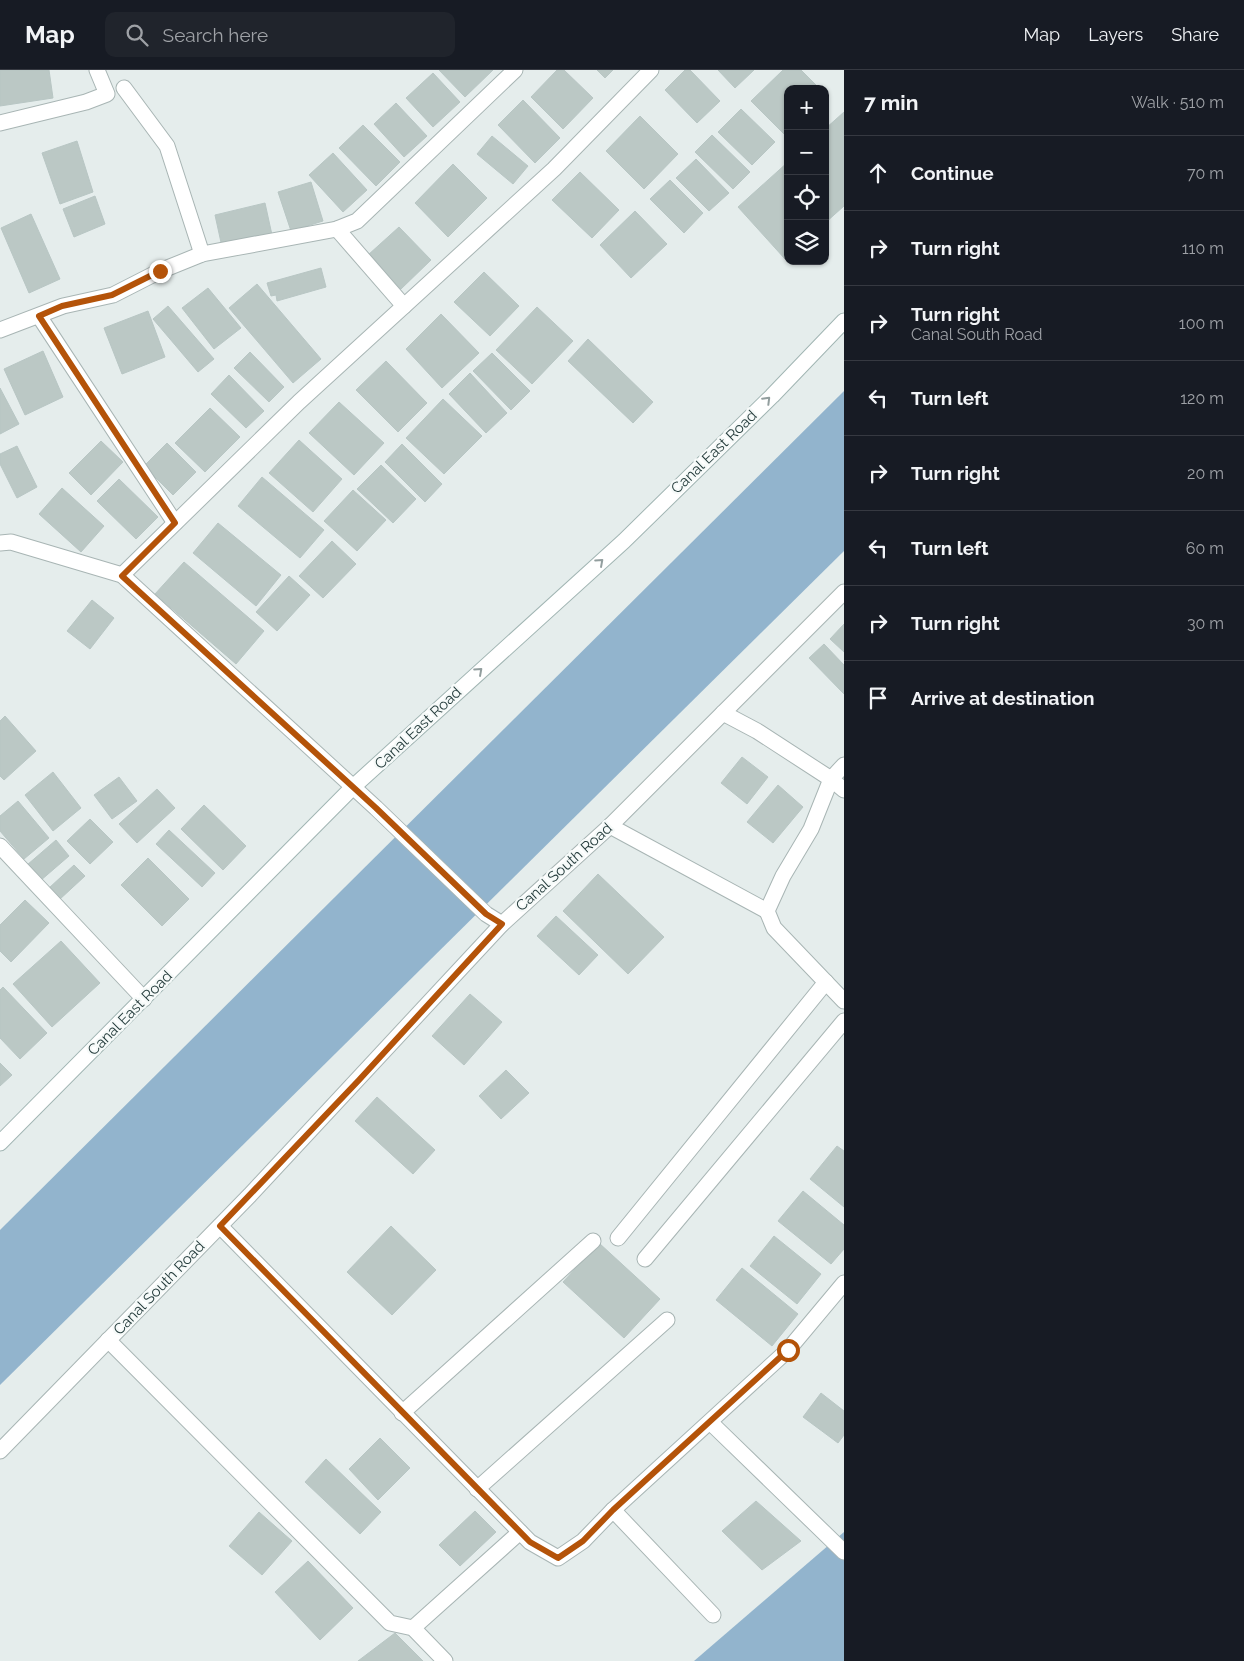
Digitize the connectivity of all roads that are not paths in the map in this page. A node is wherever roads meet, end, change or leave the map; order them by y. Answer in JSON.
{"nodes":[{"id":1,"x":97,"y":70,"type":"edge"},
{"id":2,"x":515,"y":70,"type":"edge"},
{"id":3,"x":651,"y":70,"type":"edge"},
{"id":4,"x":124,"y":88,"type":"dead end"},
{"id":5,"x":0,"y":123,"type":"edge"},
{"id":6,"x":337,"y":229,"type":"junction"},
{"id":7,"x":202,"y":254,"type":"junction"},
{"id":8,"x":404,"y":306,"type":"junction"},
{"id":9,"x":39,"y":316,"type":"junction"},
{"id":10,"x":844,"y":321,"type":"edge"},
{"id":11,"x":0,"y":330,"type":"edge"},
{"id":12,"x":175,"y":523,"type":"junction"},
{"id":13,"x":0,"y":543,"type":"edge"},
{"id":14,"x":122,"y":576,"type":"junction"},
{"id":15,"x":844,"y":592,"type":"edge"},
{"id":16,"x":723,"y":713,"type":"junction"},
{"id":17,"x":844,"y":765,"type":"edge"},
{"id":18,"x":831,"y":779,"type":"junction"},
{"id":19,"x":353,"y":787,"type":"junction"},
{"id":20,"x":844,"y":790,"type":"edge"},
{"id":21,"x":610,"y":826,"type":"junction"},
{"id":22,"x":0,"y":846,"type":"edge"},
{"id":23,"x":767,"y":911,"type":"junction"},
{"id":24,"x":502,"y":924,"type":"junction"},
{"id":25,"x":826,"y":982,"type":"junction"},
{"id":26,"x":144,"y":999,"type":"junction"},
{"id":27,"x":844,"y":1002,"type":"edge"},
{"id":28,"x":844,"y":1021,"type":"edge"},
{"id":29,"x":1,"y":1141,"type":"edge"},
{"id":30,"x":220,"y":1226,"type":"junction"},
{"id":31,"x":618,"y":1238,"type":"dead end"},
{"id":32,"x":593,"y":1241,"type":"dead end"},
{"id":33,"x":645,"y":1259,"type":"dead end"},
{"id":34,"x":844,"y":1283,"type":"edge"},
{"id":35,"x":667,"y":1320,"type":"dead end"},
{"id":36,"x":108,"y":1340,"type":"junction"},
{"id":37,"x":402,"y":1413,"type":"junction"},
{"id":38,"x":711,"y":1423,"type":"junction"},
{"id":39,"x":0,"y":1451,"type":"edge"},
{"id":40,"x":477,"y":1489,"type":"junction"},
{"id":41,"x":613,"y":1510,"type":"junction"},
{"id":42,"x":520,"y":1532,"type":"junction"},
{"id":43,"x":844,"y":1552,"type":"edge"},
{"id":44,"x":713,"y":1615,"type":"dead end"},
{"id":45,"x":413,"y":1628,"type":"junction"},
{"id":46,"x":445,"y":1661,"type":"edge"}],
"edges":[{"from":1,"to":5,"type":"street"},
{"from":2,"to":6,"type":"street"},
{"from":3,"to":8,"type":"street"},
{"from":4,"to":7,"type":"street"},
{"from":6,"to":7,"type":"street"},
{"from":6,"to":8,"type":"street"},
{"from":7,"to":9,"type":"street"},
{"from":8,"to":12,"type":"street"},
{"from":9,"to":11,"type":"street"},
{"from":9,"to":12,"type":"street"},
{"from":19,"to":10,"type":"street","name":"Canal East Road","one_way":true},
{"from":12,"to":14,"type":"street"},
{"from":13,"to":14,"type":"street"},
{"from":14,"to":19,"type":"street"},
{"from":15,"to":16,"type":"street","name":"Canal South Road"},
{"from":16,"to":18,"type":"street"},
{"from":16,"to":21,"type":"street","name":"Canal South Road"},
{"from":17,"to":18,"type":"street"},
{"from":18,"to":20,"type":"street"},
{"from":18,"to":23,"type":"street"},
{"from":19,"to":24,"type":"street"},
{"from":19,"to":26,"type":"street","name":"Canal East Road"},
{"from":21,"to":23,"type":"street"},
{"from":21,"to":24,"type":"street","name":"Canal South Road"},
{"from":22,"to":26,"type":"street"},
{"from":23,"to":25,"type":"street"},
{"from":24,"to":30,"type":"street","name":"Canal South Road"},
{"from":25,"to":27,"type":"street"},
{"from":25,"to":31,"type":"street"},
{"from":26,"to":29,"type":"street","name":"Canal East Road"},
{"from":28,"to":33,"type":"street"},
{"from":30,"to":36,"type":"street","name":"Canal South Road"},
{"from":30,"to":37,"type":"street"},
{"from":32,"to":37,"type":"street"},
{"from":34,"to":38,"type":"street"},
{"from":35,"to":40,"type":"street"},
{"from":36,"to":39,"type":"street","name":"Canal South Road"},
{"from":36,"to":45,"type":"street"},
{"from":37,"to":40,"type":"street"},
{"from":38,"to":41,"type":"street"},
{"from":38,"to":43,"type":"street"},
{"from":40,"to":42,"type":"street"},
{"from":41,"to":42,"type":"street"},
{"from":41,"to":44,"type":"street"},
{"from":42,"to":45,"type":"street"},
{"from":45,"to":46,"type":"street"}]}
